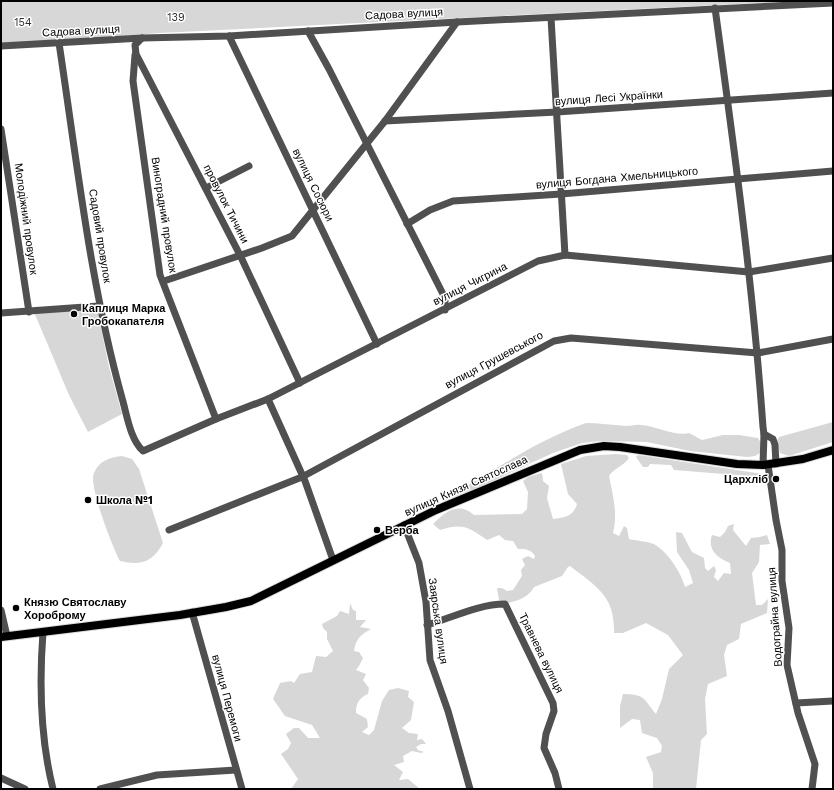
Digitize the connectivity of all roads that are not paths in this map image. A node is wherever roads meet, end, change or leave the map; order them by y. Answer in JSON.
{"nodes":[{"id":1,"x":833,"y":3,"type":"edge"},
{"id":2,"x":715,"y":8,"type":"junction"},
{"id":3,"x":551,"y":18,"type":"junction"},
{"id":4,"x":457,"y":22,"type":"junction"},
{"id":5,"x":308,"y":31,"type":"junction"},
{"id":6,"x":229,"y":36,"type":"junction"},
{"id":7,"x":142,"y":38,"type":"junction"},
{"id":8,"x":59,"y":43,"type":"junction"},
{"id":9,"x":1,"y":46,"type":"edge"},
{"id":10,"x":136,"y":54,"type":"junction"},
{"id":11,"x":833,"y":93,"type":"edge"},
{"id":12,"x":728,"y":101,"type":"junction"},
{"id":13,"x":557,"y":112,"type":"junction"},
{"id":14,"x":385,"y":121,"type":"junction"},
{"id":15,"x":1,"y":129,"type":"edge"},
{"id":16,"x":367,"y":145,"type":"junction"},
{"id":17,"x":249,"y":166,"type":"dead end"},
{"id":18,"x":833,"y":171,"type":"edge"},
{"id":19,"x":738,"y":179,"type":"junction"},
{"id":20,"x":206,"y":188,"type":"junction"},
{"id":21,"x":561,"y":194,"type":"junction"},
{"id":22,"x":313,"y":210,"type":"junction"},
{"id":23,"x":407,"y":224,"type":"junction"},
{"id":24,"x":240,"y":255,"type":"junction"},
{"id":25,"x":565,"y":255,"type":"junction"},
{"id":26,"x":833,"y":258,"type":"edge"},
{"id":27,"x":749,"y":272,"type":"junction"},
{"id":28,"x":164,"y":281,"type":"junction"},
{"id":29,"x":99,"y":306,"type":"junction"},
{"id":30,"x":444,"y":310,"type":"junction"},
{"id":31,"x":29,"y":312,"type":"junction"},
{"id":32,"x":1,"y":313,"type":"edge"},
{"id":33,"x":833,"y":339,"type":"edge"},
{"id":34,"x":377,"y":344,"type":"junction"},
{"id":35,"x":758,"y":353,"type":"junction"},
{"id":36,"x":300,"y":383,"type":"junction"},
{"id":37,"x":268,"y":399,"type":"junction"},
{"id":38,"x":216,"y":419,"type":"junction"},
{"id":39,"x":764,"y":434,"type":"junction"},
{"id":40,"x":833,"y":450,"type":"edge"},
{"id":41,"x":143,"y":452,"type":"joint"},
{"id":42,"x":769,"y":465,"type":"junction"},
{"id":43,"x":302,"y":477,"type":"junction"},
{"id":44,"x":404,"y":525,"type":"junction"},
{"id":45,"x":169,"y":530,"type":"dead end"},
{"id":46,"x":333,"y":560,"type":"junction"},
{"id":47,"x":1,"y":610,"type":"edge"},
{"id":48,"x":192,"y":612,"type":"junction"},
{"id":49,"x":427,"y":626,"type":"junction"},
{"id":50,"x":42,"y":632,"type":"junction"},
{"id":51,"x":4,"y":636,"type":"edge"},
{"id":52,"x":833,"y":701,"type":"edge"},
{"id":53,"x":796,"y":703,"type":"junction"},
{"id":54,"x":236,"y":770,"type":"junction"},
{"id":55,"x":2,"y":779,"type":"edge"},
{"id":56,"x":25,"y":789,"type":"edge"},
{"id":57,"x":53,"y":789,"type":"edge"},
{"id":58,"x":100,"y":789,"type":"edge"},
{"id":59,"x":242,"y":789,"type":"edge"},
{"id":60,"x":470,"y":789,"type":"edge"},
{"id":61,"x":559,"y":789,"type":"edge"},
{"id":62,"x":812,"y":789,"type":"edge"}],
"edges":[{"from":1,"to":2,"type":"street","name":"Садова вулиця"},
{"from":2,"to":3,"type":"street","name":"Садова вулиця"},
{"from":2,"to":12,"type":"street"},
{"from":3,"to":4,"type":"street","name":"Садова вулиця"},
{"from":3,"to":13,"type":"street"},
{"from":4,"to":5,"type":"street","name":"Садова вулиця"},
{"from":4,"to":14,"type":"street"},
{"from":5,"to":6,"type":"street","name":"Садова вулиця"},
{"from":5,"to":16,"type":"street"},
{"from":6,"to":7,"type":"street","name":"Садова вулиця"},
{"from":6,"to":22,"type":"street","name":"вулиця Сосюри"},
{"from":7,"to":8,"type":"street","name":"Садова вулиця"},
{"from":7,"to":10,"type":"street"},
{"from":8,"to":9,"type":"street","name":"Садова вулиця"},
{"from":8,"to":29,"type":"street","name":"Садовий провулок"},
{"from":10,"to":20,"type":"street","name":"провулок Тичини"},
{"from":10,"to":28,"type":"street","name":"Виноградний провулок"},
{"from":11,"to":12,"type":"street","name":"вулиця Лесі Українки"},
{"from":12,"to":13,"type":"street","name":"вулиця Лесі Українки"},
{"from":12,"to":19,"type":"street"},
{"from":13,"to":14,"type":"street","name":"вулиця Лесі Українки"},
{"from":13,"to":21,"type":"street"},
{"from":14,"to":16,"type":"street"},
{"from":15,"to":31,"type":"street","name":"Молодіжний провулок"},
{"from":16,"to":22,"type":"street"},
{"from":16,"to":23,"type":"street"},
{"from":17,"to":20,"type":"street"},
{"from":18,"to":19,"type":"street","name":"вулиця Богдана Хмельницького"},
{"from":19,"to":21,"type":"street","name":"вулиця Богдана Хмельницького"},
{"from":19,"to":27,"type":"street"},
{"from":20,"to":24,"type":"street","name":"провулок Тичини"},
{"from":21,"to":23,"type":"street","name":"вулиця Богдана Хмельницького"},
{"from":21,"to":25,"type":"street"},
{"from":22,"to":24,"type":"street"},
{"from":22,"to":34,"type":"street","name":"вулиця Сосюри"},
{"from":23,"to":30,"type":"street"},
{"from":24,"to":28,"type":"street"},
{"from":24,"to":36,"type":"street","name":"провулок Тичини"},
{"from":25,"to":27,"type":"street","name":"вулиця Чигрина"},
{"from":25,"to":30,"type":"street","name":"вулиця Чигрина"},
{"from":26,"to":27,"type":"street","name":"вулиця Чигрина"},
{"from":27,"to":35,"type":"street"},
{"from":28,"to":38,"type":"street","name":"Виноградний провулок"},
{"from":29,"to":31,"type":"street"},
{"from":29,"to":41,"type":"street","name":"Садовий провулок"},
{"from":30,"to":34,"type":"street","name":"вулиця Чигрина"},
{"from":31,"to":32,"type":"street"},
{"from":33,"to":35,"type":"street","name":"вулиця Грушевського"},
{"from":34,"to":36,"type":"street","name":"вулиця Чигрина"},
{"from":35,"to":39,"type":"street"},
{"from":35,"to":43,"type":"street","name":"вулиця Грушевського"},
{"from":36,"to":37,"type":"street","name":"вулиця Чигрина"},
{"from":37,"to":38,"type":"street","name":"вулиця Чигрина"},
{"from":37,"to":43,"type":"street"},
{"from":38,"to":41,"type":"street","name":"вулиця Чигрина"},
{"from":39,"to":42,"type":"street"},
{"from":39,"to":42,"type":"street"},
{"from":40,"to":42,"type":"main road","name":"вулиця Князя Святослава"},
{"from":42,"to":44,"type":"main road","name":"вулиця Князя Святослава"},
{"from":42,"to":53,"type":"street","name":"Водограйна вулиця"},
{"from":43,"to":45,"type":"street","name":"вулиця Грушевського"},
{"from":43,"to":46,"type":"street"},
{"from":44,"to":46,"type":"main road","name":"вулиця Князя Святослава"},
{"from":44,"to":49,"type":"street","name":"Заярська вулиця"},
{"from":46,"to":48,"type":"main road","name":"вулиця Князя Святослава"},
{"from":47,"to":51,"type":"street"},
{"from":48,"to":50,"type":"main road","name":"вулиця Князя Святослава"},
{"from":48,"to":54,"type":"street","name":"вулиця Перемоги"},
{"from":49,"to":60,"type":"street","name":"Заярська вулиця"},
{"from":49,"to":61,"type":"street","name":"Травнева вулиця"},
{"from":50,"to":51,"type":"main road","name":"вулиця Князя Святослава"},
{"from":50,"to":57,"type":"street"},
{"from":52,"to":53,"type":"street"},
{"from":53,"to":62,"type":"street","name":"Водограйна вулиця"},
{"from":54,"to":58,"type":"street"},
{"from":54,"to":59,"type":"street","name":"вулиця Перемоги"},
{"from":55,"to":56,"type":"street"}]}
